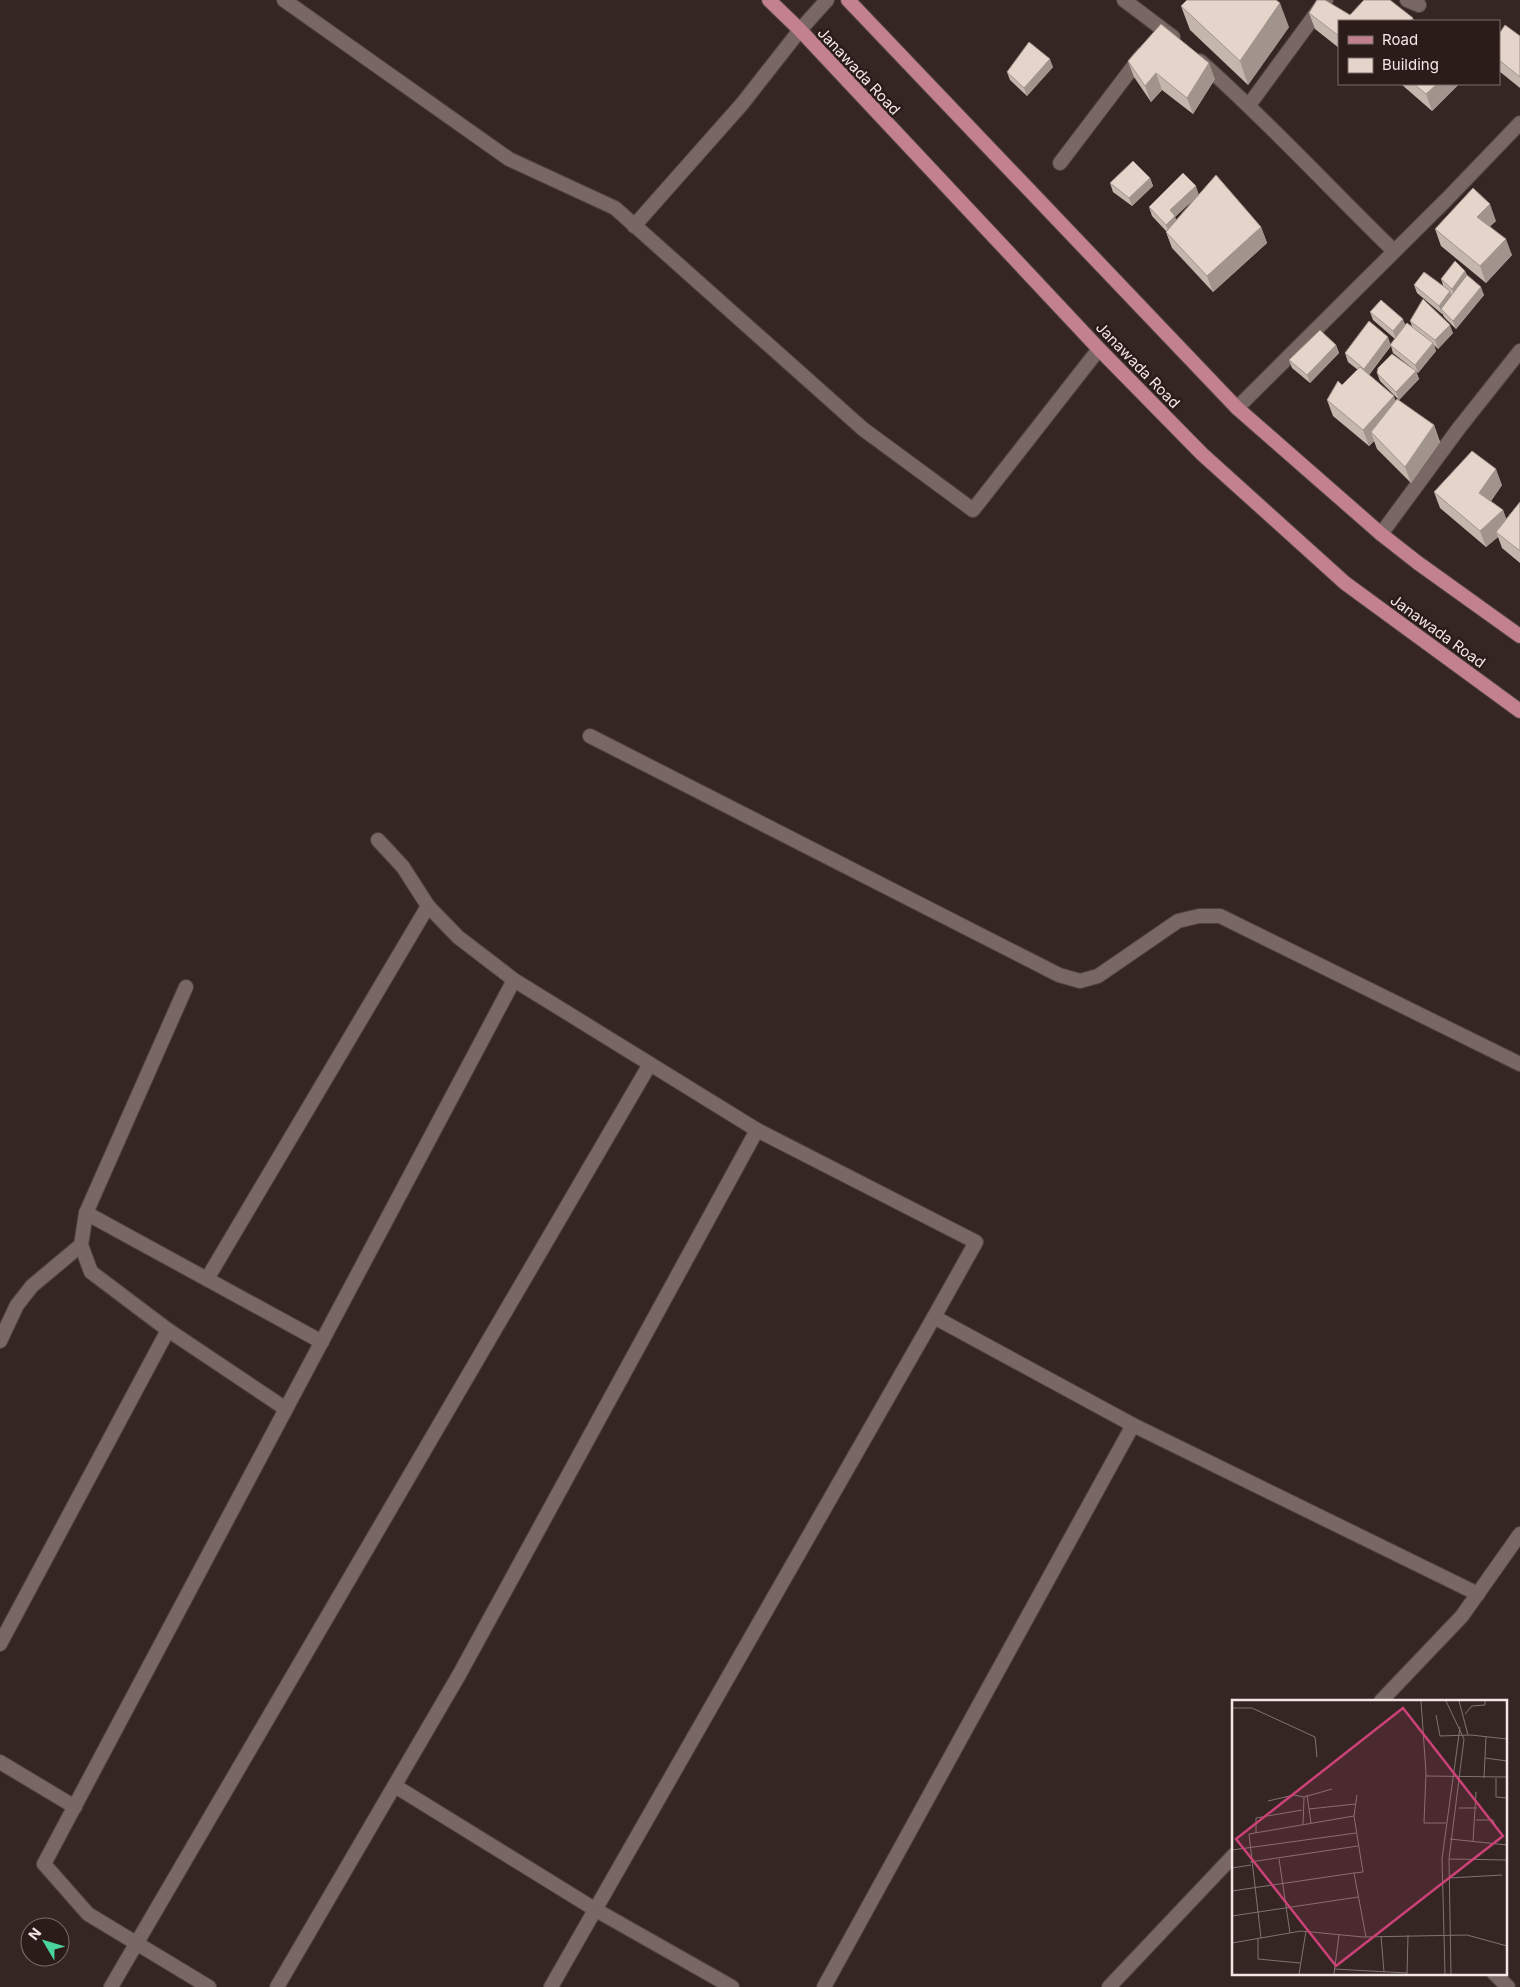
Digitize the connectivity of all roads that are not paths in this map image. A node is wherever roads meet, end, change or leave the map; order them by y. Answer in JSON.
{"nodes":[{"id":1,"x":284,"y":0,"type":"edge"},
{"id":2,"x":769,"y":0,"type":"edge"},
{"id":3,"x":827,"y":0,"type":"edge"},
{"id":4,"x":848,"y":0,"type":"edge"},
{"id":5,"x":1124,"y":0,"type":"edge"},
{"id":6,"x":1326,"y":0,"type":"edge"},
{"id":7,"x":1163,"y":29,"type":"junction"},
{"id":8,"x":800,"y":30,"type":"junction"},
{"id":9,"x":1249,"y":105,"type":"junction"},
{"id":10,"x":1520,"y":123,"type":"edge"},
{"id":11,"x":1060,"y":163,"type":"dead end"},
{"id":12,"x":634,"y":226,"type":"junction"},
{"id":13,"x":1394,"y":251,"type":"junction"},
{"id":14,"x":1099,"y":349,"type":"junction"},
{"id":15,"x":1520,"y":352,"type":"edge"},
{"id":16,"x":1237,"y":408,"type":"junction"},
{"id":17,"x":1381,"y":534,"type":"junction"},
{"id":18,"x":1520,"y":636,"type":"edge"},
{"id":19,"x":1520,"y":711,"type":"edge"},
{"id":20,"x":590,"y":736,"type":"dead end"},
{"id":21,"x":378,"y":840,"type":"dead end"},
{"id":22,"x":428,"y":906,"type":"junction"},
{"id":23,"x":514,"y":980,"type":"junction"},
{"id":24,"x":186,"y":987,"type":"dead end"},
{"id":25,"x":650,"y":1064,"type":"junction"},
{"id":26,"x":1520,"y":1064,"type":"edge"},
{"id":27,"x":757,"y":1130,"type":"junction"},
{"id":28,"x":86,"y":1214,"type":"junction"},
{"id":29,"x":81,"y":1245,"type":"junction"},
{"id":30,"x":207,"y":1279,"type":"junction"},
{"id":31,"x":934,"y":1317,"type":"junction"},
{"id":32,"x":168,"y":1330,"type":"junction"},
{"id":33,"x":0,"y":1341,"type":"edge"},
{"id":34,"x":322,"y":1342,"type":"junction"},
{"id":35,"x":286,"y":1409,"type":"junction"},
{"id":36,"x":1133,"y":1425,"type":"junction"},
{"id":37,"x":1520,"y":1534,"type":"edge"},
{"id":38,"x":1478,"y":1594,"type":"junction"},
{"id":39,"x":0,"y":1644,"type":"edge"},
{"id":40,"x":1382,"y":1700,"type":"edge"},
{"id":41,"x":0,"y":1762,"type":"edge"},
{"id":42,"x":395,"y":1786,"type":"junction"},
{"id":43,"x":75,"y":1806,"type":"junction"},
{"id":44,"x":1232,"y":1857,"type":"edge"},
{"id":45,"x":596,"y":1910,"type":"junction"},
{"id":46,"x":137,"y":1943,"type":"junction"},
{"id":47,"x":1495,"y":1974,"type":"edge"},
{"id":48,"x":112,"y":1987,"type":"edge"},
{"id":49,"x":210,"y":1987,"type":"edge"},
{"id":50,"x":277,"y":1987,"type":"edge"},
{"id":51,"x":551,"y":1987,"type":"edge"},
{"id":52,"x":732,"y":1987,"type":"edge"},
{"id":53,"x":824,"y":1987,"type":"edge"},
{"id":54,"x":1108,"y":1987,"type":"edge"},
{"id":55,"x":1508,"y":1987,"type":"edge"}],
"edges":[{"from":1,"to":12,"type":"street"},
{"from":2,"to":8,"type":"main road","name":"Janawada Road"},
{"from":3,"to":8,"type":"street"},
{"from":4,"to":16,"type":"main road"},
{"from":5,"to":7,"type":"street"},
{"from":6,"to":9,"type":"street"},
{"from":7,"to":9,"type":"street"},
{"from":7,"to":11,"type":"street"},
{"from":8,"to":12,"type":"street"},
{"from":8,"to":14,"type":"main road","name":"Janawada Road"},
{"from":9,"to":13,"type":"street"},
{"from":10,"to":13,"type":"street"},
{"from":12,"to":14,"type":"street"},
{"from":13,"to":16,"type":"street"},
{"from":14,"to":19,"type":"main road","name":"Janawada Road"},
{"from":15,"to":17,"type":"street"},
{"from":16,"to":17,"type":"main road"},
{"from":17,"to":18,"type":"main road"},
{"from":20,"to":26,"type":"street"},
{"from":21,"to":22,"type":"street"},
{"from":22,"to":23,"type":"street"},
{"from":22,"to":30,"type":"street"},
{"from":23,"to":25,"type":"street"},
{"from":23,"to":34,"type":"street"},
{"from":24,"to":28,"type":"street"},
{"from":25,"to":27,"type":"street"},
{"from":25,"to":46,"type":"street"},
{"from":27,"to":31,"type":"street"},
{"from":27,"to":42,"type":"street"},
{"from":28,"to":29,"type":"street"},
{"from":28,"to":30,"type":"street"},
{"from":29,"to":32,"type":"street"},
{"from":29,"to":33,"type":"street"},
{"from":30,"to":34,"type":"street"},
{"from":31,"to":36,"type":"street"},
{"from":31,"to":45,"type":"street"},
{"from":32,"to":35,"type":"street"},
{"from":32,"to":39,"type":"street"},
{"from":34,"to":35,"type":"street"},
{"from":35,"to":43,"type":"street"},
{"from":36,"to":38,"type":"street"},
{"from":36,"to":53,"type":"street"},
{"from":37,"to":38,"type":"street"},
{"from":38,"to":40,"type":"street"},
{"from":41,"to":43,"type":"street"},
{"from":42,"to":45,"type":"street"},
{"from":42,"to":50,"type":"street"},
{"from":43,"to":46,"type":"street"},
{"from":44,"to":54,"type":"street"},
{"from":45,"to":51,"type":"street"},
{"from":45,"to":52,"type":"street"},
{"from":46,"to":48,"type":"street"},
{"from":46,"to":49,"type":"street"},
{"from":47,"to":55,"type":"street"}]}
